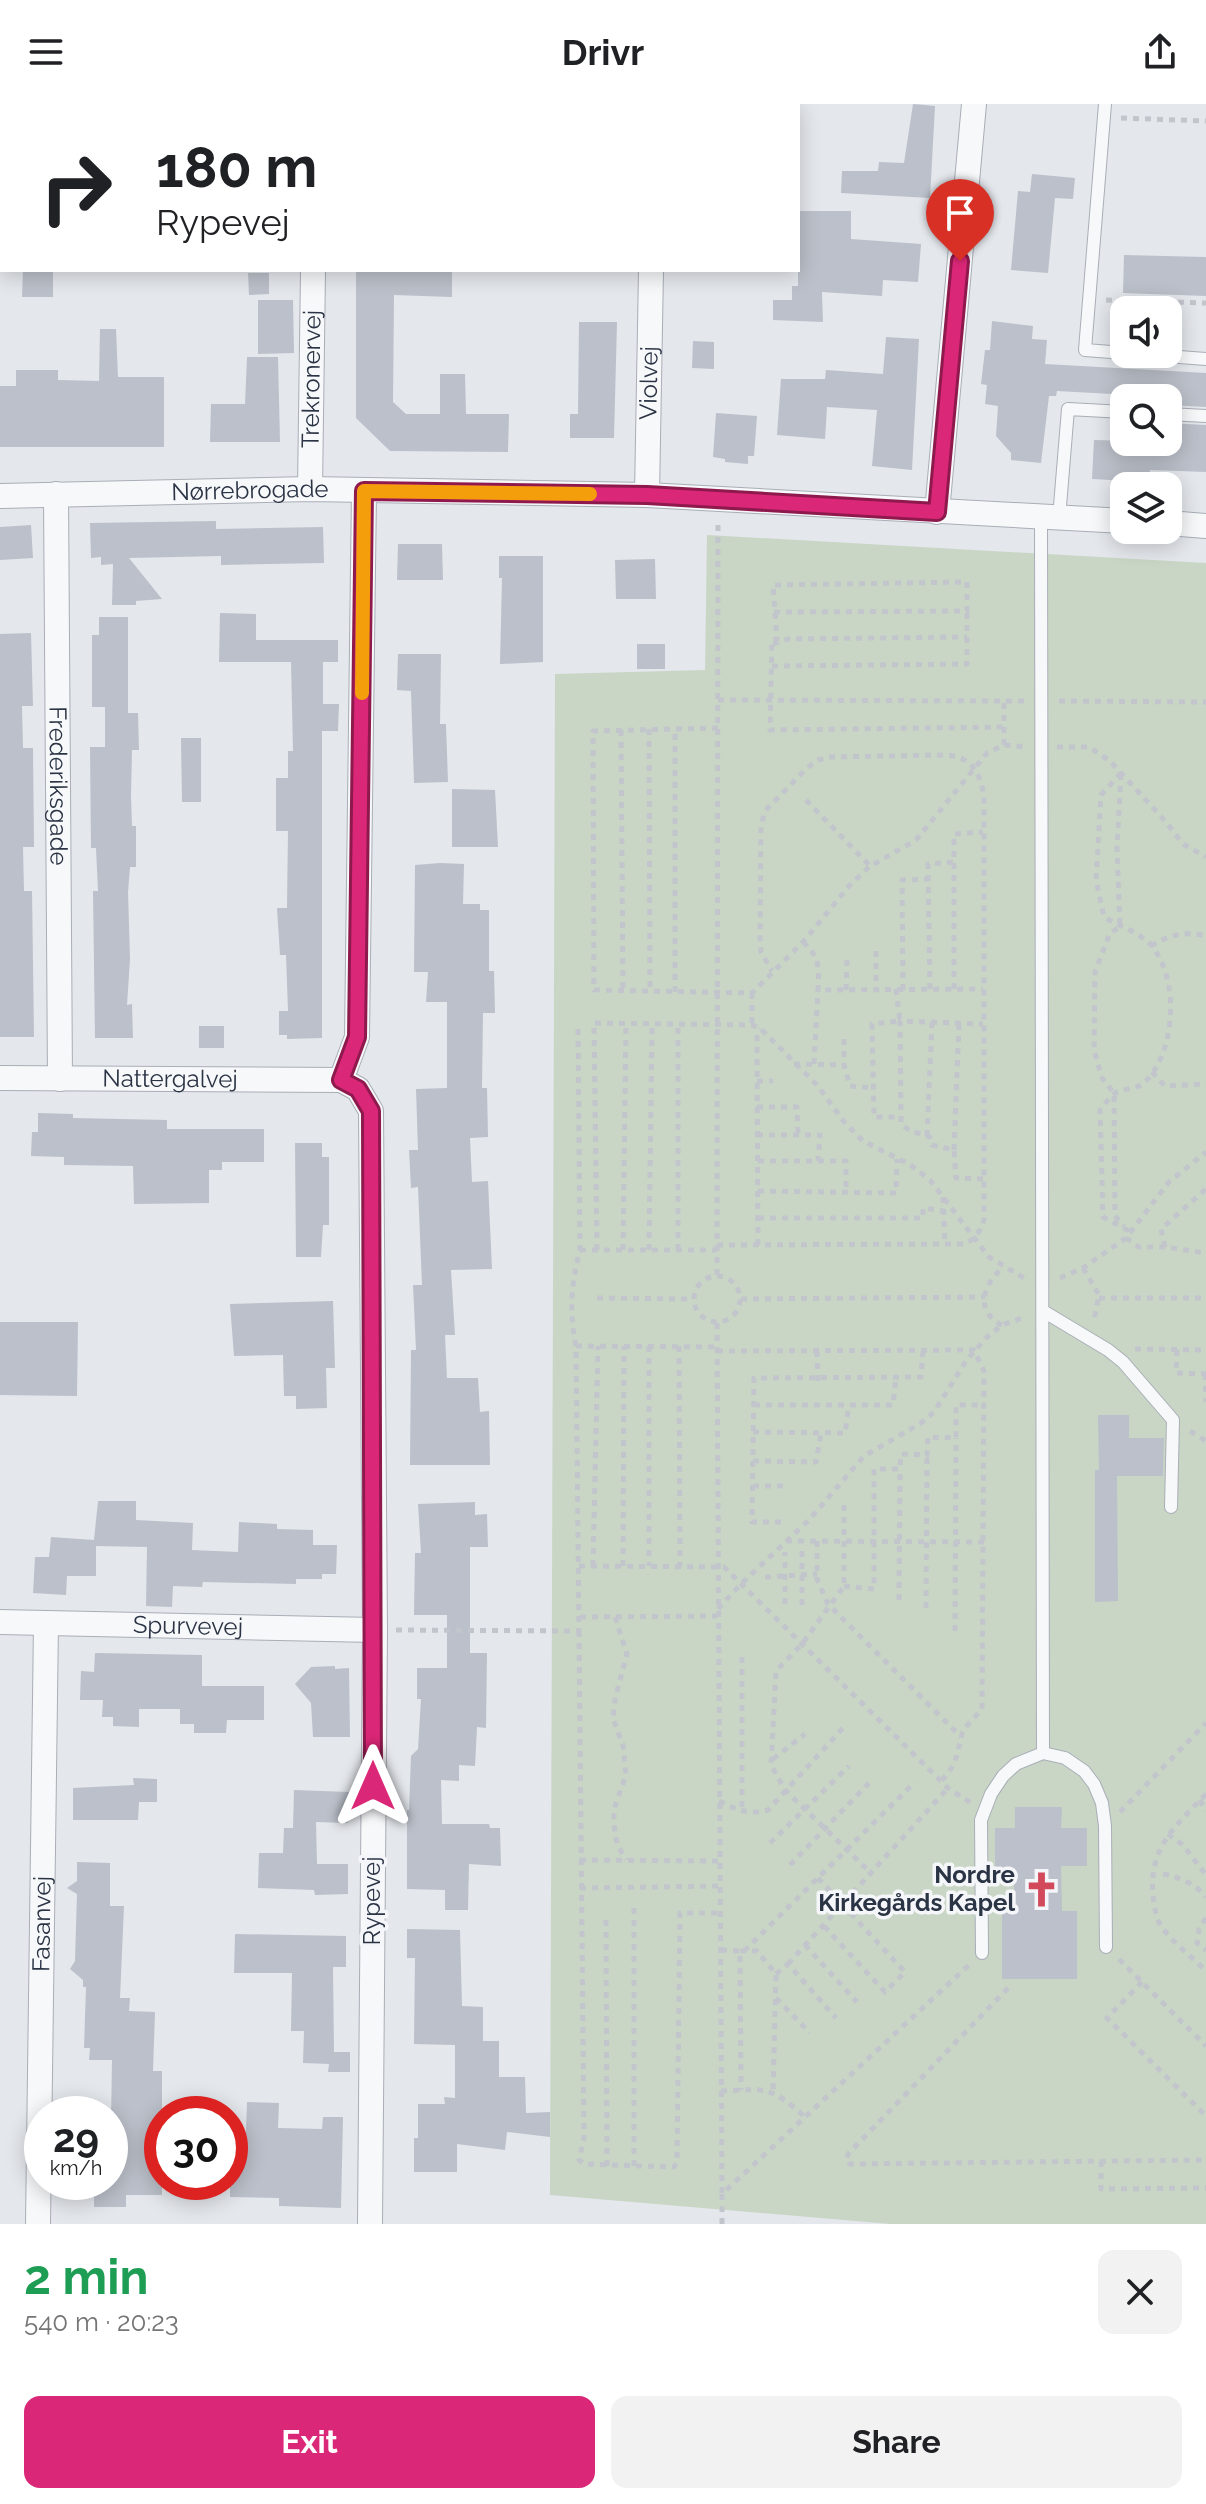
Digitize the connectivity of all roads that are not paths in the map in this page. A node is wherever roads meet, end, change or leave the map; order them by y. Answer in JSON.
{"nodes":[{"id":1,"x":974,"y":104,"type":"edge"},
{"id":2,"x":1105,"y":111,"type":"edge"},
{"id":3,"x":313,"y":272,"type":"edge"},
{"id":4,"x":651,"y":272,"type":"edge"},
{"id":5,"x":1110,"y":352,"type":"edge"},
{"id":6,"x":1182,"y":357,"type":"edge"},
{"id":7,"x":1206,"y":359,"type":"edge"},
{"id":8,"x":1110,"y":411,"type":"edge"},
{"id":9,"x":1182,"y":415,"type":"edge"},
{"id":10,"x":1206,"y":416,"type":"edge"},
{"id":11,"x":310,"y":489,"type":"junction"},
{"id":12,"x":364,"y":491,"type":"junction"},
{"id":13,"x":56,"y":494,"type":"junction"},
{"id":14,"x":647,"y":495,"type":"junction"},
{"id":15,"x":0,"y":496,"type":"edge"},
{"id":16,"x":937,"y":512,"type":"junction"},
{"id":17,"x":1050,"y":517,"type":"junction"},
{"id":18,"x":1110,"y":520,"type":"edge"},
{"id":19,"x":1182,"y":524,"type":"edge"},
{"id":20,"x":1206,"y":526,"type":"edge"},
{"id":21,"x":0,"y":1078,"type":"edge"},
{"id":22,"x":60,"y":1079,"type":"junction"},
{"id":23,"x":341,"y":1080,"type":"junction"},
{"id":24,"x":1043,"y":1311,"type":"junction"},
{"id":25,"x":1171,"y":1507,"type":"dead end"},
{"id":26,"x":0,"y":1622,"type":"edge"},
{"id":27,"x":46,"y":1623,"type":"junction"},
{"id":28,"x":375,"y":1630,"type":"junction"},
{"id":29,"x":1043,"y":1753,"type":"junction"},
{"id":30,"x":1106,"y":1947,"type":"road end"},
{"id":31,"x":982,"y":1953,"type":"road end"},
{"id":32,"x":38,"y":2224,"type":"edge"},
{"id":33,"x":370,"y":2224,"type":"edge"}],
"edges":[{"from":1,"to":16,"type":"street"},
{"from":2,"to":5,"type":"lane"},
{"from":3,"to":11,"type":"street","name":"Trekronervej"},
{"from":4,"to":14,"type":"street","name":"Violvej"},
{"from":6,"to":7,"type":"lane"},
{"from":8,"to":17,"type":"lane"},
{"from":9,"to":10,"type":"lane"},
{"from":11,"to":12,"type":"street","name":"Nørrebrogade"},
{"from":11,"to":13,"type":"street","name":"Nørrebrogade"},
{"from":12,"to":14,"type":"street","name":"Nørrebrogade"},
{"from":12,"to":23,"type":"street"},
{"from":13,"to":15,"type":"street","name":"Nørrebrogade"},
{"from":13,"to":22,"type":"street","name":"Frederiksgade"},
{"from":14,"to":16,"type":"street","name":"Nørrebrogade"},
{"from":16,"to":17,"type":"street","name":"Nørrebrogade"},
{"from":17,"to":18,"type":"street","name":"Nørrebrogade"},
{"from":17,"to":24,"type":"lane"},
{"from":19,"to":20,"type":"street"},
{"from":21,"to":22,"type":"street","name":"Nattergalvej"},
{"from":22,"to":23,"type":"street","name":"Nattergalvej"},
{"from":23,"to":28,"type":"street","name":"Rypevej"},
{"from":24,"to":25,"type":"lane"},
{"from":24,"to":29,"type":"lane"},
{"from":26,"to":27,"type":"street","name":"Spurvevej"},
{"from":27,"to":28,"type":"street","name":"Spurvevej"},
{"from":27,"to":32,"type":"street","name":"Fasanvej"},
{"from":28,"to":33,"type":"street","name":"Rypevej"},
{"from":29,"to":30,"type":"lane"},
{"from":29,"to":31,"type":"lane"}]}
